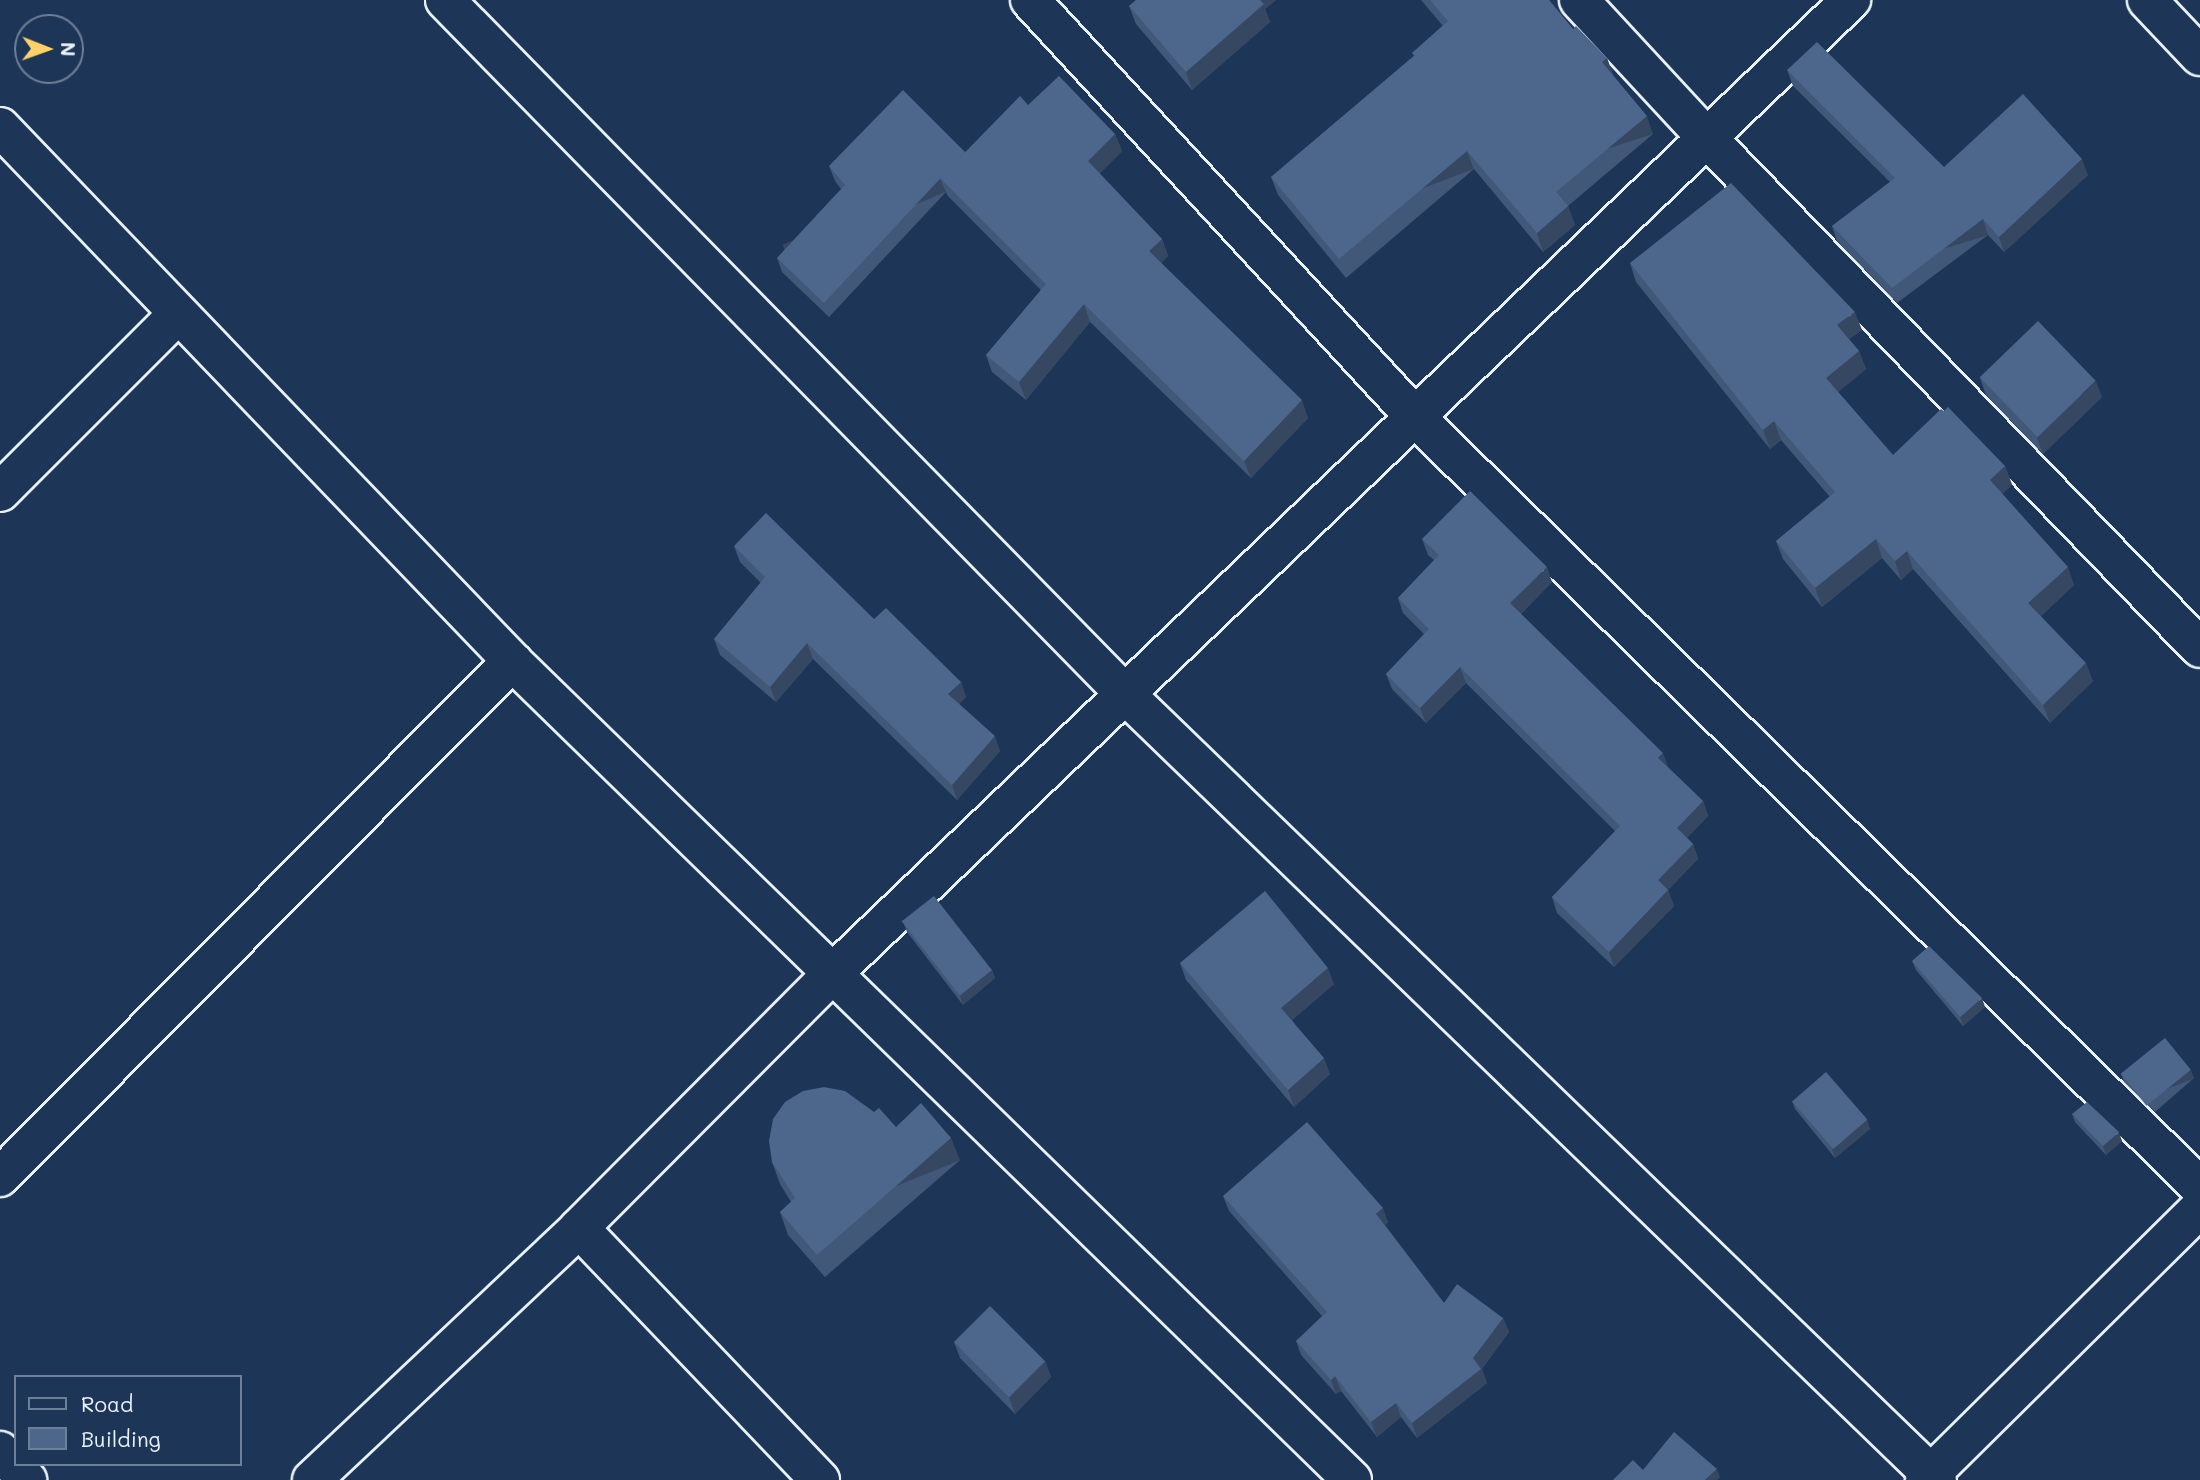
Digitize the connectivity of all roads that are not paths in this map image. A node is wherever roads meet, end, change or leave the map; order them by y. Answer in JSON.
{"nodes":[{"id":1,"x":445,"y":0,"type":"edge"},
{"id":2,"x":1030,"y":0,"type":"edge"},
{"id":3,"x":1579,"y":0,"type":"edge"},
{"id":4,"x":1851,"y":0,"type":"edge"},
{"id":5,"x":2147,"y":0,"type":"edge"},
{"id":6,"x":2200,"y":56,"type":"edge"},
{"id":7,"x":0,"y":127,"type":"edge"},
{"id":8,"x":1707,"y":138,"type":"junction"},
{"id":9,"x":178,"y":314,"type":"junction"},
{"id":10,"x":1415,"y":417,"type":"junction"},
{"id":11,"x":0,"y":492,"type":"edge"},
{"id":12,"x":2200,"y":648,"type":"edge"},
{"id":13,"x":512,"y":661,"type":"junction"},
{"id":14,"x":1125,"y":694,"type":"junction"},
{"id":15,"x":832,"y":974,"type":"junction"},
{"id":16,"x":0,"y":1177,"type":"edge"},
{"id":17,"x":2200,"y":1187,"type":"edge"},
{"id":18,"x":2200,"y":1208,"type":"edge"},
{"id":19,"x":579,"y":1228,"type":"junction"},
{"id":20,"x":0,"y":1451,"type":"edge"},
{"id":21,"x":1932,"y":1478,"type":"edge"},
{"id":22,"x":27,"y":1480,"type":"edge"},
{"id":23,"x":312,"y":1480,"type":"edge"},
{"id":24,"x":820,"y":1480,"type":"edge"},
{"id":25,"x":1352,"y":1480,"type":"edge"}],
"edges":[{"from":1,"to":14,"type":"street"},
{"from":2,"to":10,"type":"street"},
{"from":3,"to":8,"type":"street"},
{"from":4,"to":8,"type":"street"},
{"from":5,"to":6,"type":"street"},
{"from":7,"to":9,"type":"street"},
{"from":8,"to":10,"type":"street"},
{"from":8,"to":12,"type":"street"},
{"from":9,"to":11,"type":"street"},
{"from":9,"to":13,"type":"street"},
{"from":10,"to":14,"type":"street"},
{"from":10,"to":17,"type":"street"},
{"from":13,"to":15,"type":"street"},
{"from":13,"to":16,"type":"street"},
{"from":14,"to":15,"type":"street"},
{"from":14,"to":21,"type":"street"},
{"from":15,"to":19,"type":"street"},
{"from":15,"to":25,"type":"street"},
{"from":18,"to":21,"type":"street"},
{"from":19,"to":23,"type":"street"},
{"from":19,"to":24,"type":"street"},
{"from":20,"to":22,"type":"street"}]}
